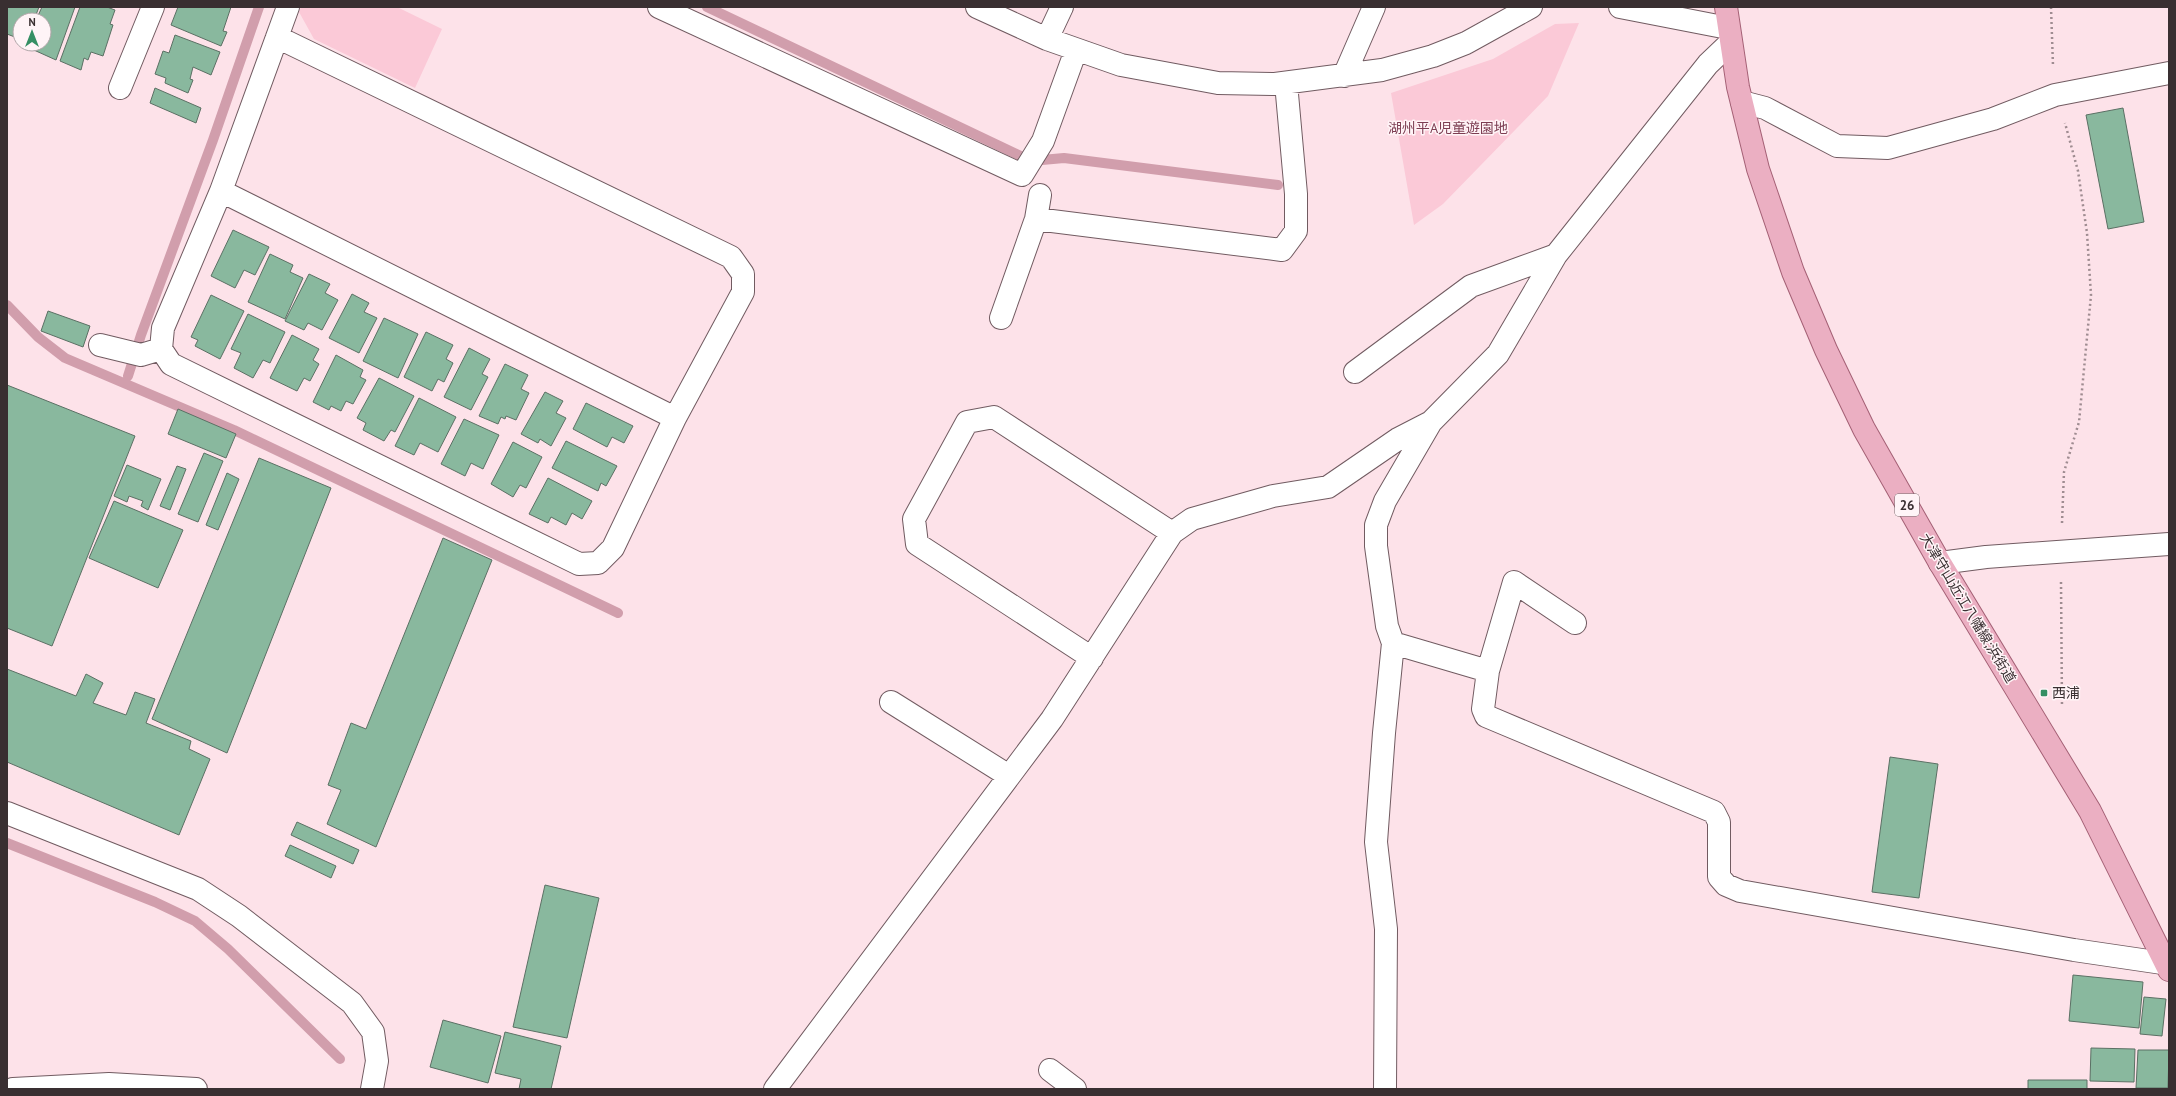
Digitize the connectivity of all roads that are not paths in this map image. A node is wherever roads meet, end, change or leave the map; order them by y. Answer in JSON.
{"nodes":[{"id":1,"x":153,"y":7,"type":"edge"},
{"id":2,"x":288,"y":7,"type":"edge"},
{"id":3,"x":659,"y":7,"type":"edge"},
{"id":4,"x":978,"y":7,"type":"edge"},
{"id":5,"x":1062,"y":7,"type":"edge"},
{"id":6,"x":1374,"y":7,"type":"edge"},
{"id":7,"x":1531,"y":7,"type":"edge"},
{"id":8,"x":1620,"y":7,"type":"edge"},
{"id":9,"x":1726,"y":7,"type":"edge"},
{"id":10,"x":1729,"y":36,"type":"junction"},
{"id":11,"x":278,"y":37,"type":"junction"},
{"id":12,"x":1047,"y":39,"type":"junction"},
{"id":13,"x":1076,"y":50,"type":"junction"},
{"id":14,"x":2169,"y":73,"type":"edge"},
{"id":15,"x":1344,"y":76,"type":"junction"},
{"id":16,"x":1286,"y":83,"type":"junction"},
{"id":17,"x":120,"y":88,"type":"dead end"},
{"id":18,"x":1742,"y":102,"type":"junction"},
{"id":19,"x":221,"y":191,"type":"junction"},
{"id":20,"x":1040,"y":195,"type":"dead end"},
{"id":21,"x":1036,"y":219,"type":"junction"},
{"id":22,"x":1556,"y":255,"type":"junction"},
{"id":23,"x":1001,"y":318,"type":"dead end"},
{"id":24,"x":100,"y":345,"type":"dead end"},
{"id":25,"x":161,"y":349,"type":"junction"},
{"id":26,"x":1355,"y":372,"type":"dead end"},
{"id":27,"x":675,"y":418,"type":"junction"},
{"id":28,"x":1431,"y":422,"type":"junction"},
{"id":29,"x":1172,"y":532,"type":"junction"},
{"id":30,"x":2169,"y":544,"type":"edge"},
{"id":31,"x":1940,"y":563,"type":"junction"},
{"id":32,"x":1575,"y":623,"type":"dead end"},
{"id":33,"x":1393,"y":643,"type":"junction"},
{"id":34,"x":1092,"y":658,"type":"junction"},
{"id":35,"x":1488,"y":671,"type":"junction"},
{"id":36,"x":891,"y":702,"type":"dead end"},
{"id":37,"x":1009,"y":776,"type":"junction"},
{"id":38,"x":7,"y":813,"type":"edge"},
{"id":39,"x":2168,"y":966,"type":"edge"},
{"id":40,"x":1050,"y":1070,"type":"dead end"},
{"id":41,"x":49,"y":1087,"type":"edge"},
{"id":42,"x":13,"y":1089,"type":"edge"},
{"id":43,"x":196,"y":1089,"type":"edge"},
{"id":44,"x":372,"y":1089,"type":"edge"},
{"id":45,"x":774,"y":1089,"type":"edge"},
{"id":46,"x":1075,"y":1089,"type":"edge"},
{"id":47,"x":1385,"y":1089,"type":"edge"}],
"edges":[{"from":1,"to":17,"type":"street"},
{"from":2,"to":11,"type":"street"},
{"from":3,"to":13,"type":"street"},
{"from":4,"to":12,"type":"street"},
{"from":5,"to":12,"type":"street"},
{"from":6,"to":15,"type":"street"},
{"from":7,"to":15,"type":"street"},
{"from":8,"to":10,"type":"street"},
{"from":9,"to":10,"type":"main road","name":"大津守山近江八幡線;浜街道","number":"26"},
{"from":10,"to":18,"type":"main road","name":"大津守山近江八幡線;浜街道","number":"26"},
{"from":10,"to":22,"type":"street"},
{"from":11,"to":19,"type":"street"},
{"from":11,"to":27,"type":"street"},
{"from":12,"to":13,"type":"street"},
{"from":13,"to":16,"type":"street"},
{"from":14,"to":18,"type":"street"},
{"from":15,"to":16,"type":"street"},
{"from":16,"to":21,"type":"street"},
{"from":18,"to":31,"type":"main road","name":"大津守山近江八幡線;浜街道","number":"26"},
{"from":19,"to":25,"type":"street"},
{"from":19,"to":27,"type":"street"},
{"from":20,"to":21,"type":"street"},
{"from":21,"to":23,"type":"street"},
{"from":22,"to":26,"type":"street"},
{"from":22,"to":28,"type":"street"},
{"from":24,"to":25,"type":"street"},
{"from":25,"to":27,"type":"street"},
{"from":28,"to":29,"type":"street"},
{"from":28,"to":33,"type":"street"},
{"from":29,"to":34,"type":"street"},
{"from":29,"to":34,"type":"street"},
{"from":30,"to":31,"type":"street"},
{"from":31,"to":39,"type":"main road","name":"大津守山近江八幡線;浜街道","number":"26"},
{"from":32,"to":35,"type":"street"},
{"from":33,"to":35,"type":"street"},
{"from":33,"to":47,"type":"street"},
{"from":34,"to":37,"type":"street"},
{"from":35,"to":39,"type":"street"},
{"from":36,"to":37,"type":"street"},
{"from":37,"to":45,"type":"street"},
{"from":38,"to":44,"type":"street"},
{"from":40,"to":46,"type":"street"},
{"from":41,"to":42,"type":"street"},
{"from":41,"to":43,"type":"street"}]}
